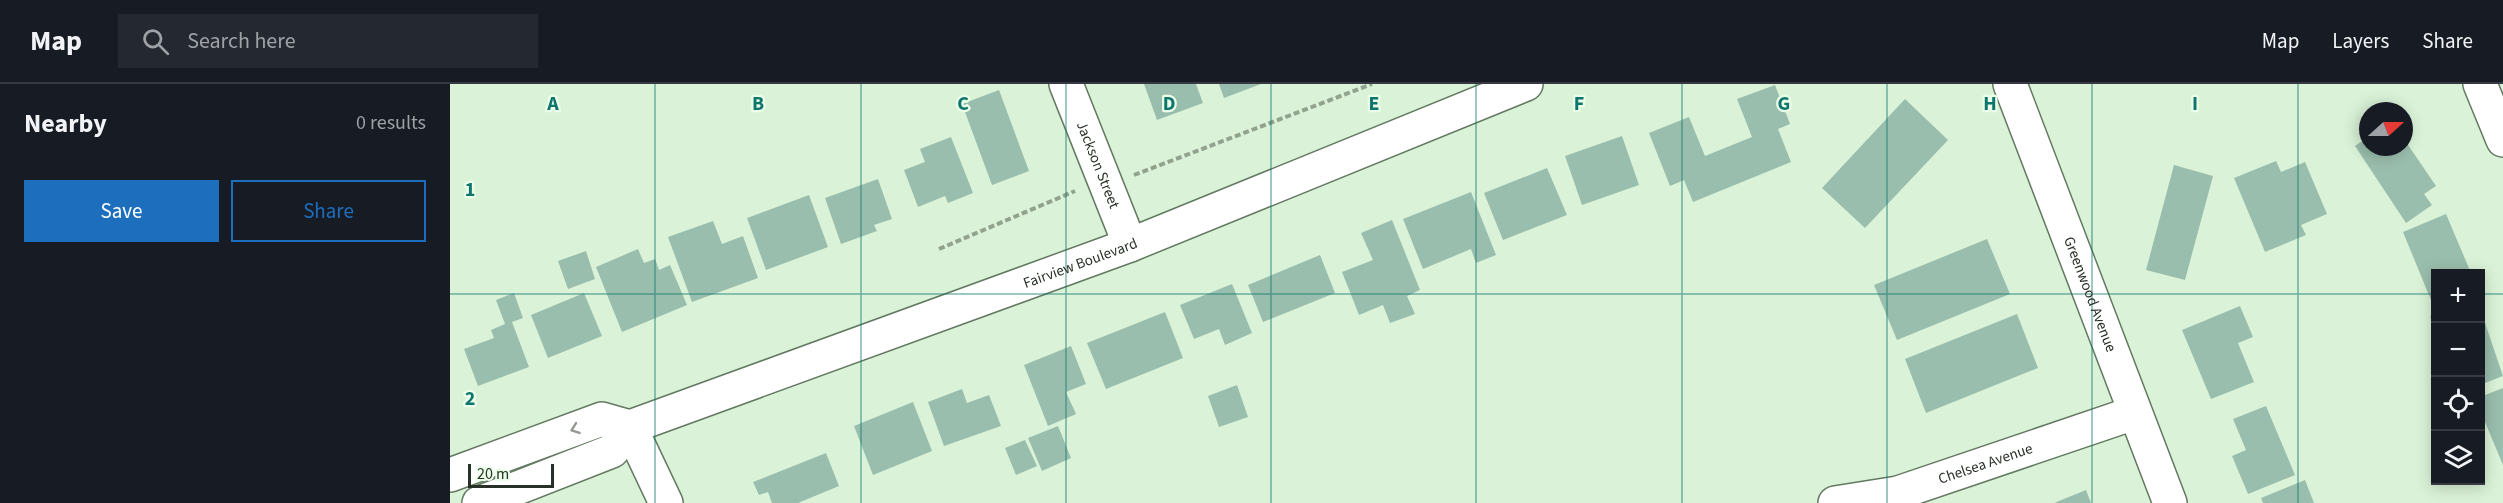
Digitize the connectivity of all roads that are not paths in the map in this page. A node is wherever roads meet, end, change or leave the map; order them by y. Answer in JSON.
{"nodes":[{"id":1,"x":1066,"y":84,"type":"edge"},
{"id":2,"x":1527,"y":84,"type":"edge"},
{"id":3,"x":2010,"y":84,"type":"edge"},
{"id":4,"x":2480,"y":84,"type":"edge"},
{"id":5,"x":2503,"y":140,"type":"edge"},
{"id":6,"x":1130,"y":245,"type":"junction"},
{"id":7,"x":2134,"y":413,"type":"junction"},
{"id":8,"x":630,"y":427,"type":"junction"},
{"id":9,"x":450,"y":475,"type":"edge"},
{"id":10,"x":479,"y":503,"type":"edge"},
{"id":11,"x":666,"y":503,"type":"edge"},
{"id":12,"x":1835,"y":503,"type":"edge"},
{"id":13,"x":2170,"y":503,"type":"edge"}],
"edges":[{"from":1,"to":6,"type":"street","name":"Jackson Street"},
{"from":2,"to":6,"type":"street","name":"Fairview Boulevard"},
{"from":3,"to":7,"type":"street","name":"Greenwood Avenue"},
{"from":4,"to":5,"type":"street"},
{"from":6,"to":8,"type":"street","name":"Fairview Boulevard"},
{"from":7,"to":12,"type":"street","name":"Chelsea Avenue"},
{"from":7,"to":13,"type":"street","name":"Greenwood Avenue"},
{"from":8,"to":9,"type":"street","one_way":true},
{"from":8,"to":10,"type":"street"},
{"from":8,"to":11,"type":"street"}]}
